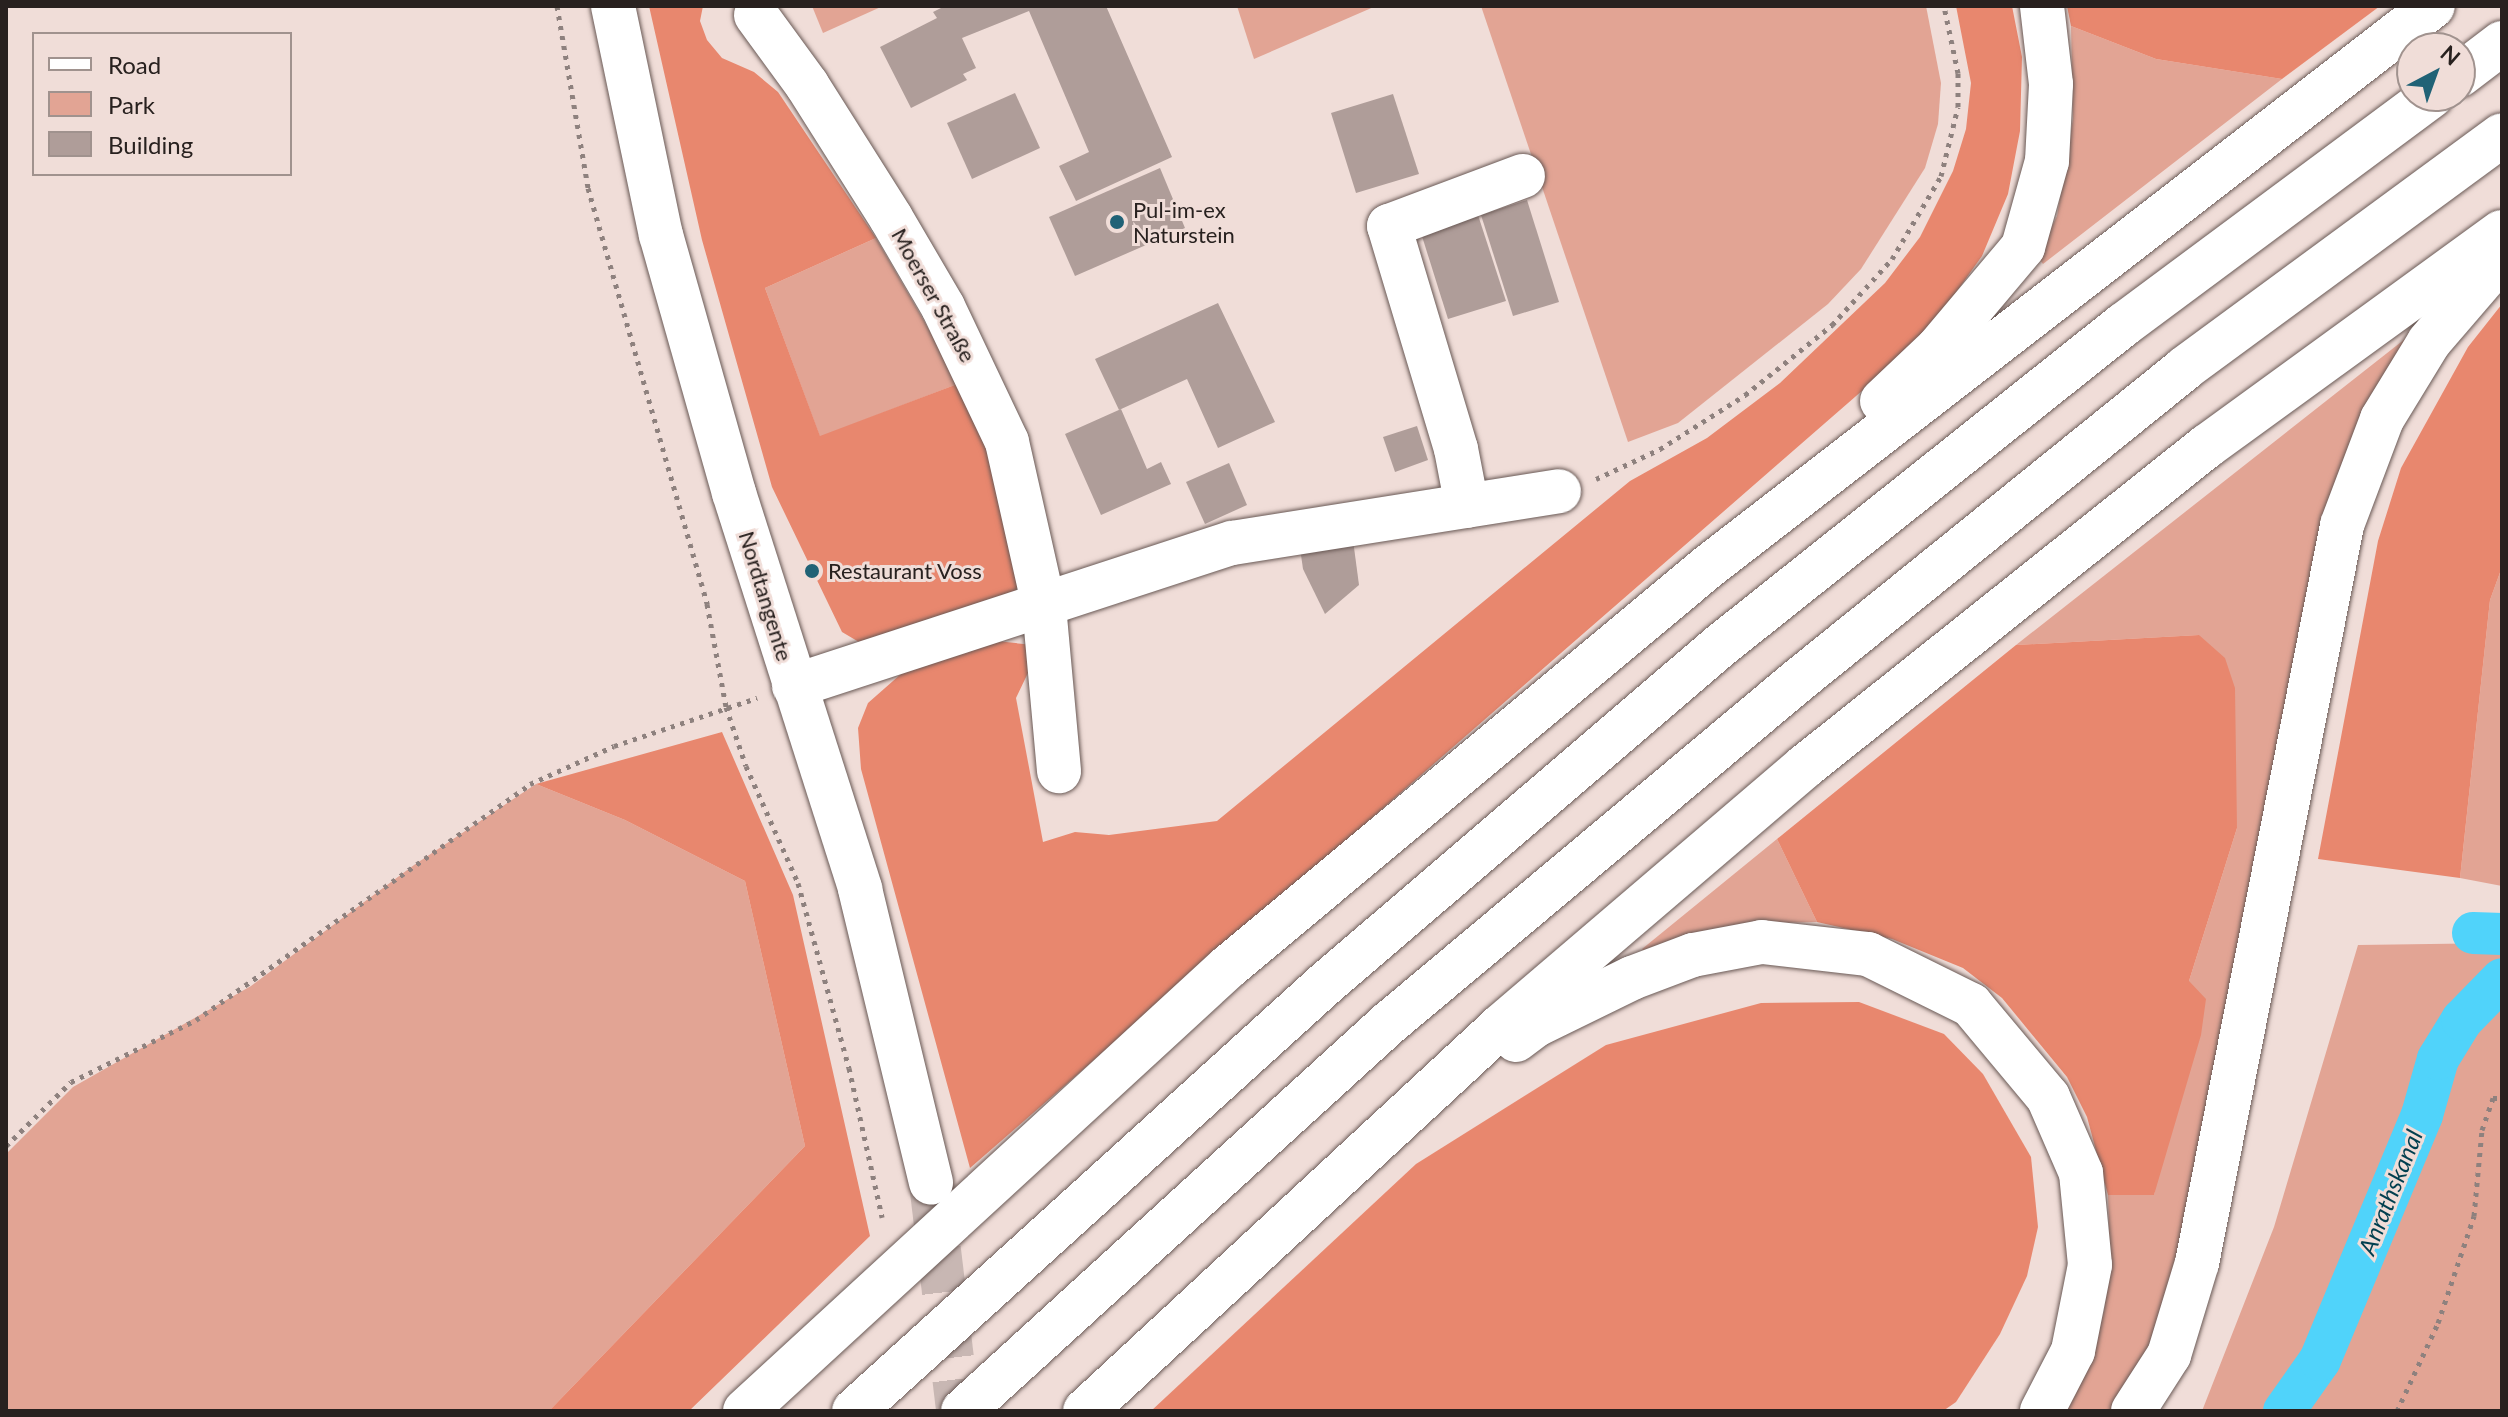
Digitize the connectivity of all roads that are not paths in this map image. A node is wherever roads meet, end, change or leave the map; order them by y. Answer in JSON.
{"nodes":[{"id":1,"x":613,"y":6,"type":"edge"},
{"id":2,"x":2042,"y":6,"type":"edge"},
{"id":3,"x":2433,"y":6,"type":"edge"},
{"id":4,"x":756,"y":15,"type":"dead end"},
{"id":5,"x":2502,"y":43,"type":"edge"},
{"id":6,"x":2476,"y":63,"type":"edge"},
{"id":7,"x":2409,"y":112,"type":"edge"},
{"id":8,"x":2502,"y":135,"type":"edge"},
{"id":9,"x":1523,"y":176,"type":"dead end"},
{"id":10,"x":2502,"y":232,"type":"edge"},
{"id":11,"x":2502,"y":257,"type":"edge"},
{"id":12,"x":1559,"y":491,"type":"road end"},
{"id":13,"x":1467,"y":506,"type":"junction"},
{"id":14,"x":1709,"y":566,"type":"junction"},
{"id":15,"x":1044,"y":606,"type":"junction"},
{"id":16,"x":794,"y":686,"type":"junction"},
{"id":17,"x":1059,"y":771,"type":"dead end"},
{"id":18,"x":1351,"y":1165,"type":"junction"},
{"id":19,"x":931,"y":1183,"type":"tunnel mouth"},
{"id":20,"x":745,"y":1411,"type":"edge"},
{"id":21,"x":854,"y":1411,"type":"edge"},
{"id":22,"x":963,"y":1411,"type":"edge"},
{"id":23,"x":1085,"y":1411,"type":"edge"},
{"id":24,"x":2042,"y":1411,"type":"edge"},
{"id":25,"x":2133,"y":1411,"type":"edge"}],
"edges":[{"from":1,"to":16,"type":"main road","name":"Nordtangente"},
{"from":2,"to":14,"type":"main road"},
{"from":3,"to":14,"type":"main road"},
{"from":4,"to":15,"type":"main road","name":"Moerser Straße"},
{"from":5,"to":6,"type":"main road"},
{"from":7,"to":21,"type":"main road"},
{"from":8,"to":22,"type":"main road"},
{"from":9,"to":13,"type":"main road"},
{"from":10,"to":18,"type":"main road"},
{"from":11,"to":25,"type":"main road"},
{"from":12,"to":13,"type":"main road"},
{"from":13,"to":15,"type":"main road"},
{"from":14,"to":20,"type":"main road"},
{"from":15,"to":16,"type":"main road"},
{"from":15,"to":17,"type":"main road","name":"Moerser Straße"},
{"from":16,"to":19,"type":"main road","name":"Nordtangente"},
{"from":18,"to":23,"type":"main road"},
{"from":18,"to":24,"type":"main road"}]}
